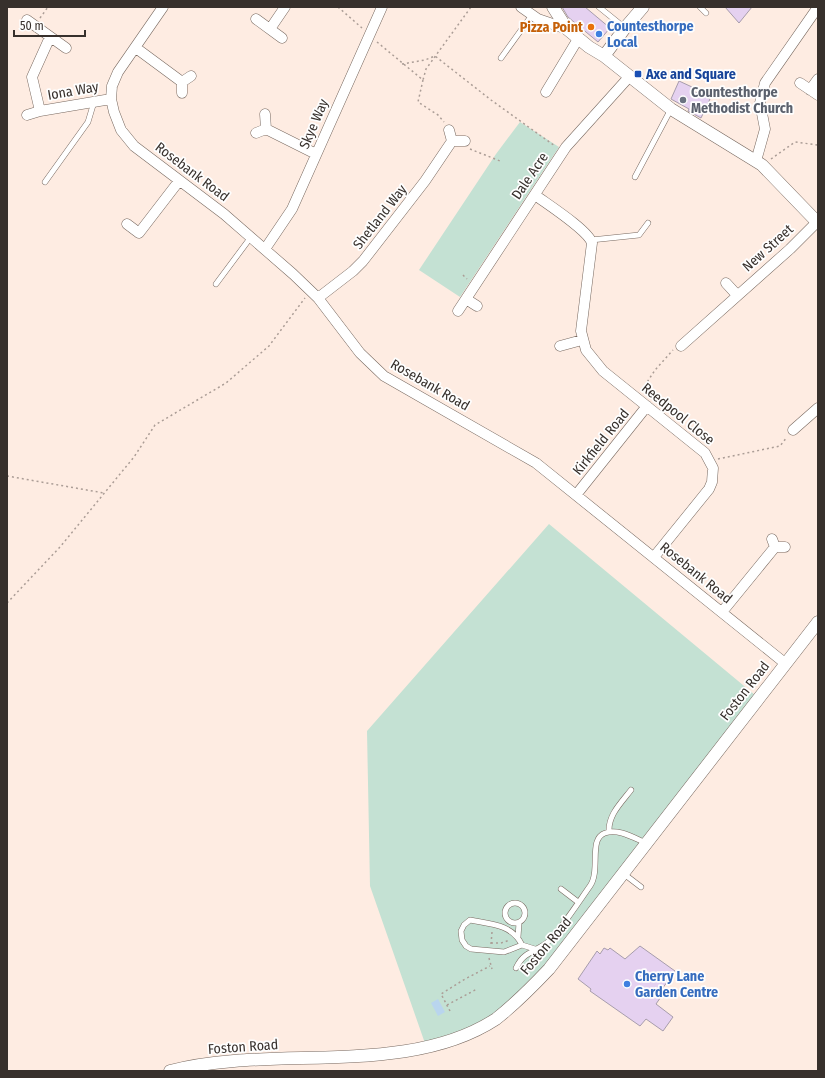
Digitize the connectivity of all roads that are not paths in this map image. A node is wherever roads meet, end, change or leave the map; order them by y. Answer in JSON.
{"nodes":[{"id":1,"x":164,"y":7,"type":"edge"},
{"id":2,"x":284,"y":7,"type":"edge"},
{"id":3,"x":382,"y":7,"type":"edge"},
{"id":4,"x":521,"y":7,"type":"edge"},
{"id":5,"x":553,"y":7,"type":"edge"},
{"id":6,"x":599,"y":7,"type":"edge"},
{"id":7,"x":644,"y":7,"type":"edge"},
{"id":8,"x":700,"y":7,"type":"edge"},
{"id":9,"x":818,"y":7,"type":"edge"},
{"id":10,"x":706,"y":13,"type":"dead end"},
{"id":11,"x":532,"y":15,"type":"junction"},
{"id":12,"x":256,"y":18,"type":"dead end"},
{"id":13,"x":31,"y":23,"type":"road end"},
{"id":14,"x":625,"y":28,"type":"junction"},
{"id":15,"x":270,"y":29,"type":"junction"},
{"id":16,"x":567,"y":29,"type":"junction"},
{"id":17,"x":50,"y":37,"type":"junction"},
{"id":18,"x":282,"y":38,"type":"dead end"},
{"id":19,"x":578,"y":39,"type":"junction"},
{"id":20,"x":66,"y":48,"type":"dead end"},
{"id":21,"x":136,"y":48,"type":"junction"},
{"id":22,"x":604,"y":56,"type":"junction"},
{"id":23,"x":501,"y":58,"type":"dead end"},
{"id":24,"x":191,"y":76,"type":"dead end"},
{"id":25,"x":629,"y":77,"type":"junction"},
{"id":26,"x":818,"y":79,"type":"edge"},
{"id":27,"x":182,"y":82,"type":"junction"},
{"id":28,"x":800,"y":83,"type":"dead end"},
{"id":29,"x":546,"y":92,"type":"dead end"},
{"id":30,"x":814,"y":92,"type":"edge"},
{"id":31,"x":182,"y":93,"type":"dead end"},
{"id":32,"x":111,"y":98,"type":"junction"},
{"id":33,"x":94,"y":102,"type":"junction"},
{"id":34,"x":671,"y":109,"type":"junction"},
{"id":35,"x":40,"y":111,"type":"junction"},
{"id":36,"x":265,"y":114,"type":"dead end"},
{"id":37,"x":27,"y":115,"type":"dead end"},
{"id":38,"x":266,"y":129,"type":"junction"},
{"id":39,"x":449,"y":130,"type":"road end"},
{"id":40,"x":256,"y":133,"type":"dead end"},
{"id":41,"x":452,"y":141,"type":"junction"},
{"id":42,"x":465,"y":141,"type":"road end"},
{"id":43,"x":316,"y":154,"type":"junction"},
{"id":44,"x":759,"y":163,"type":"junction"},
{"id":45,"x":635,"y":177,"type":"dead end"},
{"id":46,"x":179,"y":181,"type":"junction"},
{"id":47,"x":45,"y":182,"type":"dead end"},
{"id":48,"x":535,"y":195,"type":"junction"},
{"id":49,"x":648,"y":222,"type":"dead end"},
{"id":50,"x":817,"y":223,"type":"edge"},
{"id":51,"x":127,"y":224,"type":"dead end"},
{"id":52,"x":251,"y":237,"type":"junction"},
{"id":53,"x":591,"y":240,"type":"junction"},
{"id":54,"x":265,"y":249,"type":"junction"},
{"id":55,"x":726,"y":283,"type":"dead end"},
{"id":56,"x":216,"y":284,"type":"dead end"},
{"id":57,"x":737,"y":295,"type":"junction"},
{"id":58,"x":318,"y":298,"type":"junction"},
{"id":59,"x":466,"y":299,"type":"junction"},
{"id":60,"x":478,"y":306,"type":"dead end"},
{"id":61,"x":458,"y":311,"type":"dead end"},
{"id":62,"x":582,"y":340,"type":"junction"},
{"id":63,"x":560,"y":346,"type":"dead end"},
{"id":64,"x":681,"y":346,"type":"road end"},
{"id":65,"x":647,"y":406,"type":"junction"},
{"id":66,"x":818,"y":408,"type":"edge"},
{"id":67,"x":793,"y":430,"type":"road end"},
{"id":68,"x":576,"y":495,"type":"junction"},
{"id":69,"x":777,"y":544,"type":"dead end"},
{"id":70,"x":654,"y":557,"type":"junction"},
{"id":71,"x":722,"y":612,"type":"junction"},
{"id":72,"x":818,"y":622,"type":"edge"},
{"id":73,"x":786,"y":664,"type":"junction"},
{"id":74,"x":631,"y":790,"type":"dead end"},
{"id":75,"x":609,"y":832,"type":"junction"},
{"id":76,"x":646,"y":843,"type":"junction"},
{"id":77,"x":624,"y":874,"type":"junction"},
{"id":78,"x":641,"y":887,"type":"dead end"},
{"id":79,"x":561,"y":889,"type":"dead end"},
{"id":80,"x":578,"y":902,"type":"junction"},
{"id":81,"x":519,"y":923,"type":"junction"},
{"id":82,"x":518,"y":936,"type":"junction"},
{"id":83,"x":522,"y":945,"type":"junction"},
{"id":84,"x":538,"y":950,"type":"junction"},
{"id":85,"x":516,"y":968,"type":"dead end"},
{"id":86,"x":170,"y":1071,"type":"edge"}],
"edges":[{"from":1,"to":21,"type":"street","name":"Rosebank Road"},
{"from":2,"to":15,"type":"street"},
{"from":3,"to":43,"type":"street","name":"Skye Way"},
{"from":4,"to":11,"type":"street"},
{"from":5,"to":16,"type":"street"},
{"from":6,"to":14,"type":"lane"},
{"from":7,"to":14,"type":"street"},
{"from":8,"to":10,"type":"lane"},
{"from":9,"to":44,"type":"street"},
{"from":11,"to":16,"type":"street"},
{"from":11,"to":23,"type":"lane"},
{"from":12,"to":15,"type":"street"},
{"from":13,"to":17,"type":"street"},
{"from":14,"to":22,"type":"street"},
{"from":15,"to":18,"type":"street"},
{"from":16,"to":19,"type":"street"},
{"from":17,"to":20,"type":"street"},
{"from":17,"to":35,"type":"street","name":"Iona Way"},
{"from":19,"to":22,"type":"street"},
{"from":19,"to":29,"type":"street"},
{"from":21,"to":27,"type":"street"},
{"from":21,"to":32,"type":"street","name":"Rosebank Road"},
{"from":22,"to":25,"type":"street"},
{"from":24,"to":27,"type":"street"},
{"from":25,"to":34,"type":"street"},
{"from":25,"to":48,"type":"street","name":"Dale Acre"},
{"from":26,"to":30,"type":"street"},
{"from":27,"to":31,"type":"street"},
{"from":28,"to":30,"type":"street"},
{"from":32,"to":33,"type":"street","name":"Iona Way"},
{"from":32,"to":46,"type":"street","name":"Rosebank Road"},
{"from":33,"to":35,"type":"street","name":"Iona Way"},
{"from":33,"to":47,"type":"lane"},
{"from":34,"to":44,"type":"street"},
{"from":34,"to":45,"type":"lane"},
{"from":35,"to":37,"type":"street","name":"Iona Way"},
{"from":36,"to":38,"type":"street"},
{"from":38,"to":40,"type":"street"},
{"from":38,"to":43,"type":"street"},
{"from":39,"to":41,"type":"street"},
{"from":41,"to":42,"type":"street"},
{"from":41,"to":58,"type":"street","name":"Shetland Way"},
{"from":43,"to":54,"type":"street","name":"Skye Way"},
{"from":44,"to":50,"type":"street"},
{"from":46,"to":51,"type":"street"},
{"from":46,"to":52,"type":"street","name":"Rosebank Road"},
{"from":48,"to":53,"type":"street"},
{"from":48,"to":59,"type":"street","name":"Dale Acre"},
{"from":49,"to":53,"type":"lane"},
{"from":50,"to":57,"type":"street","name":"New Street"},
{"from":52,"to":54,"type":"street","name":"Rosebank Road"},
{"from":52,"to":56,"type":"lane"},
{"from":53,"to":62,"type":"street","name":"Reedpool Close"},
{"from":54,"to":58,"type":"street","name":"Rosebank Road"},
{"from":55,"to":57,"type":"street"},
{"from":57,"to":64,"type":"street","name":"New Street"},
{"from":58,"to":68,"type":"street","name":"Rosebank Road"},
{"from":59,"to":60,"type":"street"},
{"from":59,"to":61,"type":"street","name":"Dale Acre"},
{"from":62,"to":63,"type":"street"},
{"from":62,"to":65,"type":"street","name":"Reedpool Close"},
{"from":65,"to":68,"type":"street","name":"Kirkfield Road"},
{"from":65,"to":70,"type":"street","name":"Reedpool Close"},
{"from":66,"to":67,"type":"street"},
{"from":68,"to":70,"type":"street","name":"Rosebank Road"},
{"from":69,"to":71,"type":"street"},
{"from":70,"to":71,"type":"street","name":"Rosebank Road"},
{"from":71,"to":73,"type":"street","name":"Rosebank Road"},
{"from":72,"to":73,"type":"street","name":"Foston Road"},
{"from":73,"to":76,"type":"street","name":"Foston Road"},
{"from":74,"to":75,"type":"lane"},
{"from":75,"to":76,"type":"lane"},
{"from":75,"to":80,"type":"lane"},
{"from":76,"to":77,"type":"street","name":"Foston Road"},
{"from":77,"to":78,"type":"lane"},
{"from":77,"to":86,"type":"street","name":"Foston Road"},
{"from":79,"to":80,"type":"lane"},
{"from":80,"to":84,"type":"lane"},
{"from":81,"to":81,"type":"lane"},
{"from":81,"to":82,"type":"lane"},
{"from":82,"to":83,"type":"lane"},
{"from":82,"to":83,"type":"lane"},
{"from":83,"to":84,"type":"lane"},
{"from":84,"to":85,"type":"lane"}]}
